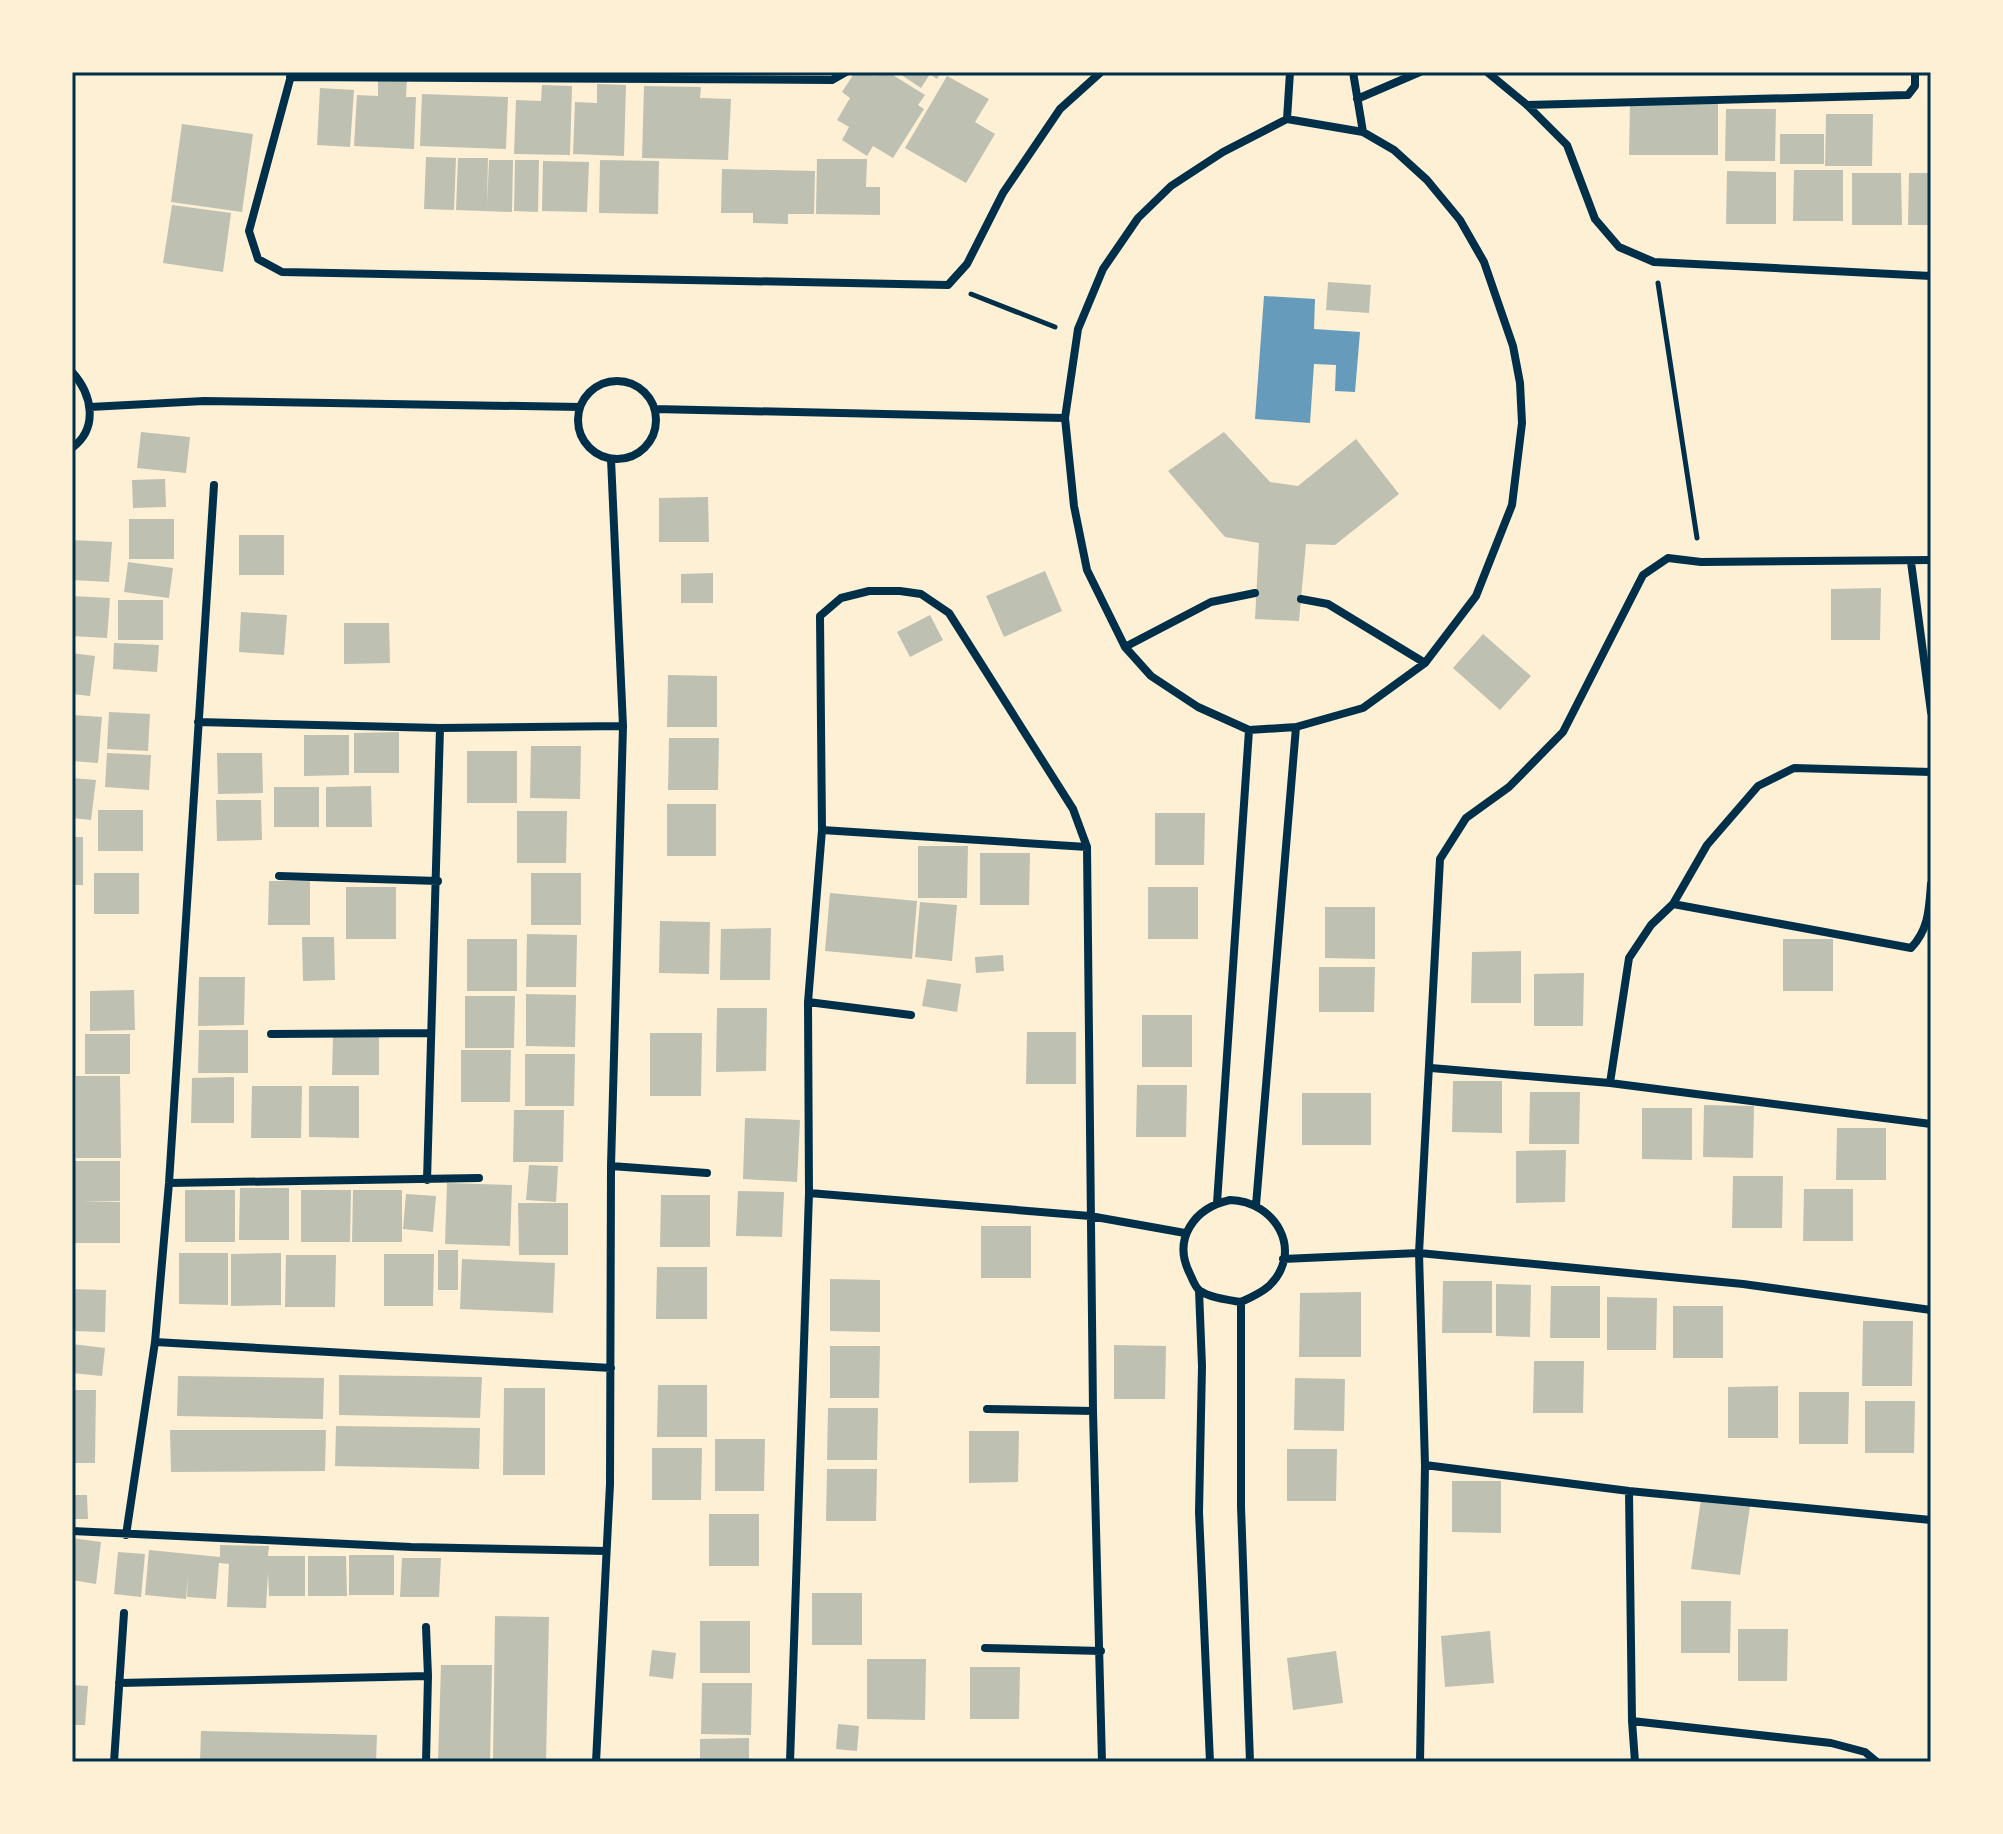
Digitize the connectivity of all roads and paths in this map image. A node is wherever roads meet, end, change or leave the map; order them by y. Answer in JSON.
{"nodes":[{"id":1,"x":846,"y":72,"type":"edge"},
{"id":2,"x":1101,"y":72,"type":"edge"},
{"id":3,"x":1290,"y":72,"type":"edge"},
{"id":4,"x":1353,"y":72,"type":"edge"},
{"id":5,"x":1420,"y":72,"type":"edge"},
{"id":6,"x":1487,"y":72,"type":"edge"},
{"id":7,"x":1915,"y":72,"type":"edge"},
{"id":8,"x":291,"y":74,"type":"edge"},
{"id":9,"x":1357,"y":99,"type":"junction"},
{"id":10,"x":1527,"y":105,"type":"junction"},
{"id":11,"x":1287,"y":119,"type":"junction"},
{"id":12,"x":1363,"y":132,"type":"junction"},
{"id":13,"x":1654,"y":262,"type":"junction"},
{"id":14,"x":1931,"y":276,"type":"edge"},
{"id":15,"x":948,"y":285,"type":"junction"},
{"id":16,"x":1078,"y":329,"type":"junction"},
{"id":17,"x":72,"y":372,"type":"edge"},
{"id":18,"x":90,"y":407,"type":"junction"},
{"id":19,"x":580,"y":407,"type":"junction"},
{"id":20,"x":655,"y":409,"type":"junction"},
{"id":21,"x":1065,"y":418,"type":"junction"},
{"id":22,"x":72,"y":448,"type":"edge"},
{"id":23,"x":611,"y":459,"type":"junction"},
{"id":24,"x":214,"y":485,"type":"dead end"},
{"id":25,"x":1931,"y":560,"type":"edge"},
{"id":26,"x":1701,"y":562,"type":"junction"},
{"id":27,"x":1911,"y":562,"type":"junction"},
{"id":28,"x":1255,"y":593,"type":"dead end"},
{"id":29,"x":1301,"y":599,"type":"dead end"},
{"id":30,"x":1125,"y":647,"type":"junction"},
{"id":31,"x":1425,"y":663,"type":"junction"},
{"id":32,"x":1931,"y":712,"type":"edge"},
{"id":33,"x":198,"y":722,"type":"junction"},
{"id":34,"x":623,"y":726,"type":"junction"},
{"id":35,"x":1296,"y":727,"type":"junction"},
{"id":36,"x":440,"y":728,"type":"junction"},
{"id":37,"x":1249,"y":730,"type":"junction"},
{"id":38,"x":1931,"y":772,"type":"edge"},
{"id":39,"x":822,"y":830,"type":"junction"},
{"id":40,"x":1087,"y":847,"type":"junction"},
{"id":41,"x":279,"y":876,"type":"dead end"},
{"id":42,"x":438,"y":881,"type":"junction"},
{"id":43,"x":1931,"y":884,"type":"edge"},
{"id":44,"x":1673,"y":904,"type":"junction"},
{"id":45,"x":808,"y":1002,"type":"junction"},
{"id":46,"x":911,"y":1015,"type":"dead end"},
{"id":47,"x":430,"y":1033,"type":"junction"},
{"id":48,"x":271,"y":1034,"type":"dead end"},
{"id":49,"x":1431,"y":1068,"type":"junction"},
{"id":50,"x":1610,"y":1083,"type":"junction"},
{"id":51,"x":1931,"y":1124,"type":"edge"},
{"id":52,"x":611,"y":1166,"type":"junction"},
{"id":53,"x":707,"y":1173,"type":"dead end"},
{"id":54,"x":479,"y":1178,"type":"dead end"},
{"id":55,"x":427,"y":1180,"type":"junction"},
{"id":56,"x":169,"y":1183,"type":"junction"},
{"id":57,"x":809,"y":1193,"type":"junction"},
{"id":58,"x":1217,"y":1203,"type":"junction"},
{"id":59,"x":1256,"y":1205,"type":"junction"},
{"id":60,"x":1090,"y":1216,"type":"junction"},
{"id":61,"x":1185,"y":1233,"type":"junction"},
{"id":62,"x":1419,"y":1253,"type":"junction"},
{"id":63,"x":1283,"y":1259,"type":"junction"},
{"id":64,"x":1199,"y":1290,"type":"junction"},
{"id":65,"x":1241,"y":1302,"type":"junction"},
{"id":66,"x":1931,"y":1310,"type":"edge"},
{"id":67,"x":155,"y":1342,"type":"junction"},
{"id":68,"x":611,"y":1368,"type":"junction"},
{"id":69,"x":987,"y":1409,"type":"dead end"},
{"id":70,"x":1093,"y":1411,"type":"junction"},
{"id":71,"x":1425,"y":1465,"type":"junction"},
{"id":72,"x":1629,"y":1491,"type":"junction"},
{"id":73,"x":1931,"y":1520,"type":"edge"},
{"id":74,"x":72,"y":1531,"type":"edge"},
{"id":75,"x":126,"y":1535,"type":"junction"},
{"id":76,"x":606,"y":1551,"type":"junction"},
{"id":77,"x":124,"y":1613,"type":"dead end"},
{"id":78,"x":426,"y":1627,"type":"dead end"},
{"id":79,"x":985,"y":1648,"type":"dead end"},
{"id":80,"x":1101,"y":1651,"type":"junction"},
{"id":81,"x":428,"y":1676,"type":"junction"},
{"id":82,"x":119,"y":1683,"type":"junction"},
{"id":83,"x":1632,"y":1721,"type":"junction"},
{"id":84,"x":114,"y":1762,"type":"edge"},
{"id":85,"x":426,"y":1762,"type":"edge"},
{"id":86,"x":596,"y":1762,"type":"edge"},
{"id":87,"x":790,"y":1762,"type":"edge"},
{"id":88,"x":1102,"y":1762,"type":"edge"},
{"id":89,"x":1210,"y":1762,"type":"edge"},
{"id":90,"x":1250,"y":1762,"type":"edge"},
{"id":91,"x":1420,"y":1762,"type":"edge"},
{"id":92,"x":1635,"y":1762,"type":"edge"},
{"id":93,"x":1877,"y":1762,"type":"edge"}],
"edges":[{"from":1,"to":8,"type":"street"},
{"from":2,"to":15,"type":"street"},
{"from":3,"to":11,"type":"street"},
{"from":4,"to":9,"type":"street"},
{"from":5,"to":9,"type":"street"},
{"from":6,"to":10,"type":"street"},
{"from":7,"to":10,"type":"street"},
{"from":8,"to":15,"type":"street"},
{"from":9,"to":12,"type":"street"},
{"from":10,"to":13,"type":"street"},
{"from":11,"to":12,"type":"street"},
{"from":11,"to":16,"type":"street"},
{"from":12,"to":31,"type":"street"},
{"from":13,"to":14,"type":"street"},
{"from":13,"to":26,"type":"path"},
{"from":15,"to":16,"type":"path"},
{"from":16,"to":21,"type":"street"},
{"from":17,"to":18,"type":"street"},
{"from":18,"to":19,"type":"street"},
{"from":18,"to":22,"type":"street"},
{"from":19,"to":20,"type":"street"},
{"from":19,"to":23,"type":"street"},
{"from":20,"to":21,"type":"street"},
{"from":20,"to":23,"type":"street"},
{"from":21,"to":30,"type":"street"},
{"from":23,"to":34,"type":"street"},
{"from":24,"to":33,"type":"street"},
{"from":25,"to":27,"type":"street"},
{"from":26,"to":27,"type":"street"},
{"from":26,"to":49,"type":"street"},
{"from":27,"to":32,"type":"street"},
{"from":28,"to":30,"type":"street"},
{"from":29,"to":31,"type":"street"},
{"from":30,"to":37,"type":"street"},
{"from":31,"to":35,"type":"street"},
{"from":33,"to":36,"type":"street"},
{"from":33,"to":56,"type":"street"},
{"from":34,"to":36,"type":"street"},
{"from":34,"to":52,"type":"street"},
{"from":35,"to":37,"type":"street"},
{"from":35,"to":59,"type":"street"},
{"from":36,"to":42,"type":"street"},
{"from":37,"to":58,"type":"street"},
{"from":38,"to":44,"type":"street"},
{"from":39,"to":40,"type":"street"},
{"from":39,"to":40,"type":"street"},
{"from":39,"to":45,"type":"street"},
{"from":40,"to":60,"type":"street"},
{"from":41,"to":42,"type":"street"},
{"from":42,"to":47,"type":"street"},
{"from":43,"to":44,"type":"street"},
{"from":44,"to":50,"type":"street"},
{"from":45,"to":46,"type":"street"},
{"from":45,"to":57,"type":"street"},
{"from":47,"to":48,"type":"street"},
{"from":47,"to":55,"type":"street"},
{"from":49,"to":50,"type":"street"},
{"from":49,"to":62,"type":"street"},
{"from":50,"to":51,"type":"street"},
{"from":52,"to":53,"type":"street"},
{"from":52,"to":68,"type":"street"},
{"from":54,"to":55,"type":"street"},
{"from":55,"to":56,"type":"street"},
{"from":56,"to":67,"type":"street"},
{"from":57,"to":60,"type":"street"},
{"from":57,"to":87,"type":"street"},
{"from":58,"to":59,"type":"street"},
{"from":58,"to":61,"type":"street"},
{"from":59,"to":63,"type":"street"},
{"from":60,"to":61,"type":"street"},
{"from":60,"to":70,"type":"street"},
{"from":61,"to":64,"type":"street"},
{"from":62,"to":63,"type":"street"},
{"from":62,"to":66,"type":"street"},
{"from":62,"to":71,"type":"street"},
{"from":63,"to":65,"type":"street"},
{"from":64,"to":65,"type":"street"},
{"from":64,"to":89,"type":"street"},
{"from":65,"to":90,"type":"street"},
{"from":67,"to":68,"type":"street"},
{"from":67,"to":75,"type":"street"},
{"from":68,"to":76,"type":"street"},
{"from":69,"to":70,"type":"street"},
{"from":70,"to":80,"type":"street"},
{"from":71,"to":72,"type":"street"},
{"from":71,"to":91,"type":"street"},
{"from":72,"to":73,"type":"street"},
{"from":72,"to":83,"type":"street"},
{"from":74,"to":75,"type":"street"},
{"from":75,"to":76,"type":"street"},
{"from":76,"to":86,"type":"street"},
{"from":77,"to":82,"type":"street"},
{"from":78,"to":81,"type":"street"},
{"from":79,"to":80,"type":"street"},
{"from":80,"to":88,"type":"street"},
{"from":81,"to":82,"type":"street"},
{"from":81,"to":85,"type":"street"},
{"from":82,"to":84,"type":"street"},
{"from":83,"to":92,"type":"street"},
{"from":83,"to":93,"type":"street"}]}
